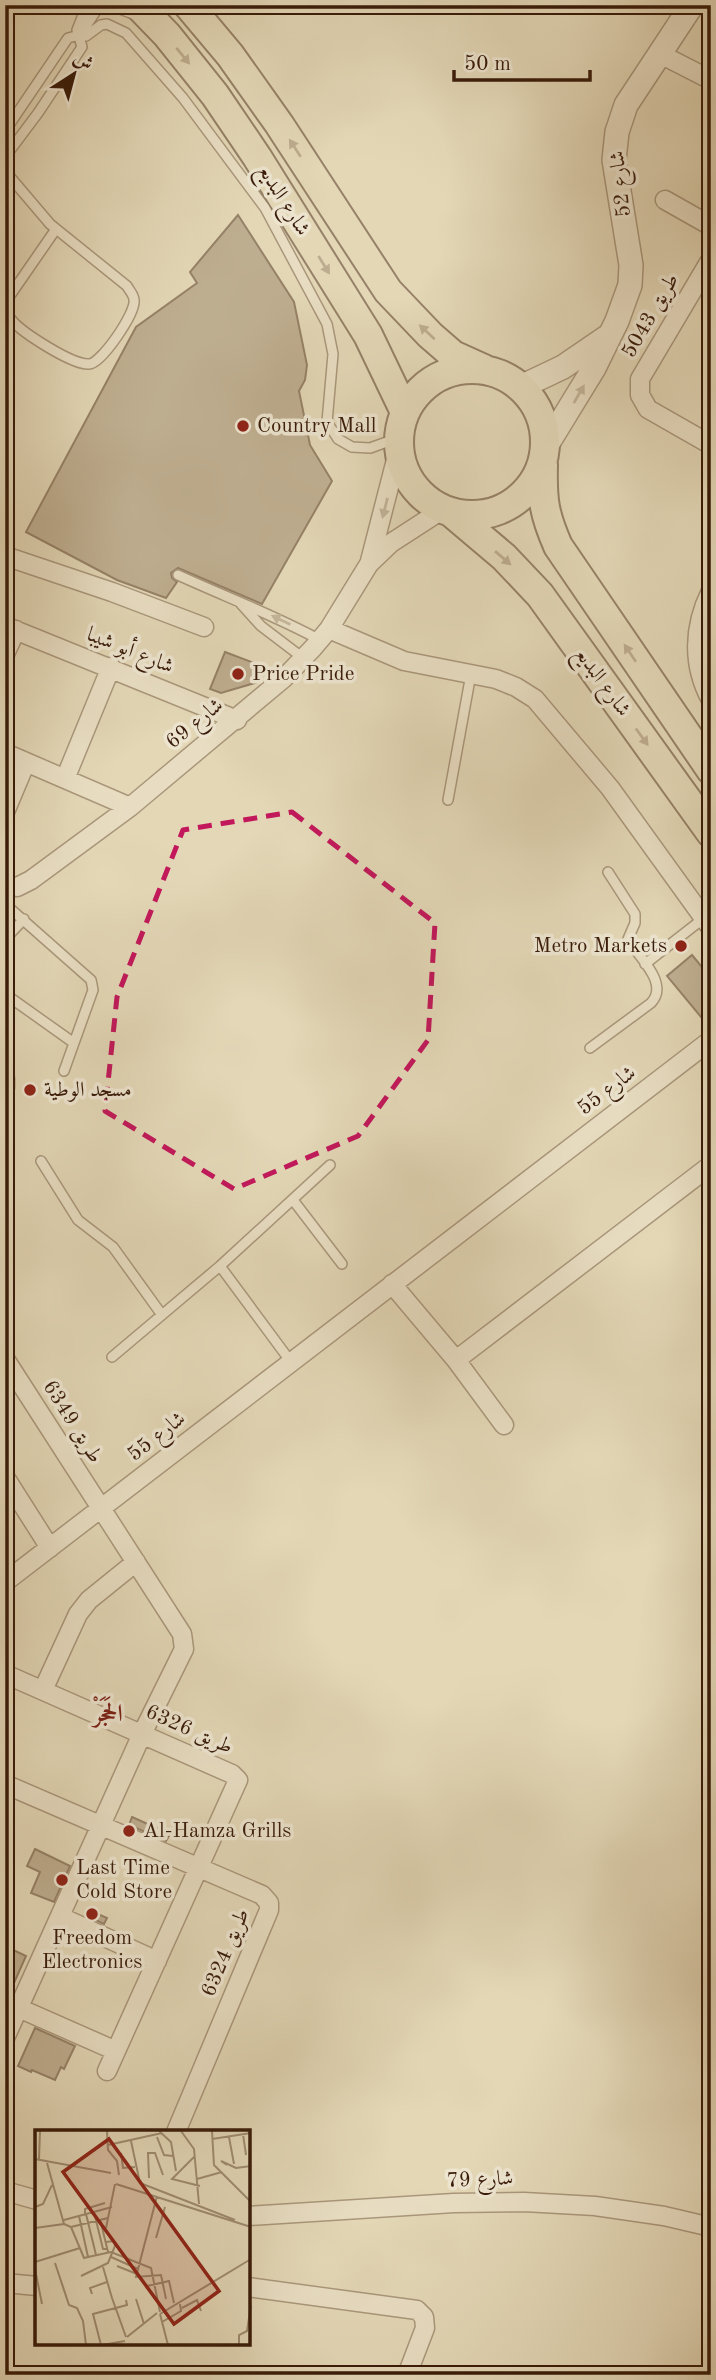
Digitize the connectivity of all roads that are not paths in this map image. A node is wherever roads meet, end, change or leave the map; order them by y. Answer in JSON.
{"nodes":[{"id":1,"x":87,"y":5,"type":"edge"},
{"id":2,"x":100,"y":5,"type":"edge"},
{"id":3,"x":110,"y":5,"type":"edge"},
{"id":4,"x":188,"y":5,"type":"edge"},
{"id":5,"x":692,"y":5,"type":"edge"},
{"id":6,"x":144,"y":12,"type":"edge"},
{"id":7,"x":80,"y":35,"type":"junction"},
{"id":8,"x":660,"y":54,"type":"junction"},
{"id":9,"x":711,"y":80,"type":"edge"},
{"id":10,"x":5,"y":131,"type":"edge"},
{"id":11,"x":5,"y":157,"type":"edge"},
{"id":12,"x":5,"y":171,"type":"edge"},
{"id":13,"x":665,"y":200,"type":"dead end"},
{"id":14,"x":711,"y":226,"type":"edge"},
{"id":15,"x":56,"y":229,"type":"junction"},
{"id":16,"x":711,"y":259,"type":"edge"},
{"id":17,"x":607,"y":337,"type":"junction"},
{"id":18,"x":484,"y":369,"type":"junction"},
{"id":19,"x":521,"y":387,"type":"junction"},
{"id":20,"x":404,"y":410,"type":"junction"},
{"id":21,"x":398,"y":445,"type":"junction"},
{"id":22,"x":711,"y":445,"type":"edge"},
{"id":23,"x":544,"y":455,"type":"junction"},
{"id":24,"x":447,"y":512,"type":"junction"},
{"id":25,"x":5,"y":556,"type":"edge"},
{"id":26,"x":369,"y":564,"type":"junction"},
{"id":27,"x":178,"y":575,"type":"dead end"},
{"id":28,"x":711,"y":591,"type":"edge"},
{"id":29,"x":241,"y":604,"type":"junction"},
{"id":30,"x":204,"y":627,"type":"dead end"},
{"id":31,"x":10,"y":628,"type":"edge"},
{"id":32,"x":325,"y":634,"type":"junction"},
{"id":33,"x":5,"y":654,"type":"edge"},
{"id":34,"x":303,"y":659,"type":"junction"},
{"id":35,"x":111,"y":667,"type":"junction"},
{"id":36,"x":471,"y":674,"type":"junction"},
{"id":37,"x":711,"y":700,"type":"edge"},
{"id":38,"x":237,"y":719,"type":"junction"},
{"id":39,"x":5,"y":754,"type":"edge"},
{"id":40,"x":26,"y":762,"type":"junction"},
{"id":41,"x":711,"y":770,"type":"edge"},
{"id":42,"x":65,"y":779,"type":"junction"},
{"id":43,"x":448,"y":800,"type":"dead end"},
{"id":44,"x":130,"y":807,"type":"junction"},
{"id":45,"x":5,"y":812,"type":"edge"},
{"id":46,"x":711,"y":833,"type":"edge"},
{"id":47,"x":608,"y":872,"type":"dead end"},
{"id":48,"x":18,"y":887,"type":"dead end"},
{"id":49,"x":5,"y":904,"type":"edge"},
{"id":50,"x":24,"y":919,"type":"junction"},
{"id":51,"x":707,"y":923,"type":"edge"},
{"id":52,"x":5,"y":939,"type":"edge"},
{"id":53,"x":645,"y":964,"type":"junction"},
{"id":54,"x":5,"y":994,"type":"edge"},
{"id":55,"x":711,"y":1040,"type":"edge"},
{"id":56,"x":74,"y":1043,"type":"junction"},
{"id":57,"x":590,"y":1048,"type":"dead end"},
{"id":58,"x":64,"y":1071,"type":"dead end"},
{"id":59,"x":5,"y":1078,"type":"edge"},
{"id":60,"x":5,"y":1088,"type":"edge"},
{"id":61,"x":41,"y":1161,"type":"dead end"},
{"id":62,"x":330,"y":1165,"type":"dead end"},
{"id":63,"x":711,"y":1165,"type":"edge"},
{"id":64,"x":293,"y":1200,"type":"junction"},
{"id":65,"x":342,"y":1264,"type":"dead end"},
{"id":66,"x":220,"y":1266,"type":"junction"},
{"id":67,"x":392,"y":1284,"type":"junction"},
{"id":68,"x":162,"y":1315,"type":"junction"},
{"id":69,"x":112,"y":1357,"type":"dead end"},
{"id":70,"x":5,"y":1359,"type":"edge"},
{"id":71,"x":456,"y":1360,"type":"junction"},
{"id":72,"x":290,"y":1362,"type":"junction"},
{"id":73,"x":504,"y":1425,"type":"dead end"},
{"id":74,"x":5,"y":1477,"type":"edge"},
{"id":75,"x":101,"y":1509,"type":"junction"},
{"id":76,"x":50,"y":1548,"type":"junction"},
{"id":77,"x":136,"y":1562,"type":"junction"},
{"id":78,"x":5,"y":1582,"type":"edge"},
{"id":79,"x":5,"y":1674,"type":"edge"},
{"id":80,"x":43,"y":1690,"type":"junction"},
{"id":81,"x":142,"y":1734,"type":"junction"},
{"id":82,"x":7,"y":1786,"type":"dead end"},
{"id":83,"x":102,"y":1826,"type":"junction"},
{"id":84,"x":200,"y":1868,"type":"junction"},
{"id":85,"x":61,"y":1917,"type":"junction"},
{"id":86,"x":157,"y":1961,"type":"junction"},
{"id":87,"x":12,"y":2005,"type":"edge"},
{"id":88,"x":5,"y":2038,"type":"edge"},
{"id":89,"x":116,"y":2051,"type":"junction"},
{"id":90,"x":107,"y":2071,"type":"dead end"},
{"id":91,"x":177,"y":2130,"type":"edge"},
{"id":92,"x":6,"y":2191,"type":"edge"},
{"id":93,"x":35,"y":2199,"type":"edge"},
{"id":94,"x":250,"y":2216,"type":"edge"},
{"id":95,"x":711,"y":2227,"type":"edge"},
{"id":96,"x":5,"y":2283,"type":"edge"},
{"id":97,"x":35,"y":2286,"type":"edge"},
{"id":98,"x":250,"y":2287,"type":"edge"},
{"id":99,"x":407,"y":2375,"type":"edge"}],
"edges":[{"from":1,"to":7,"type":"lane"},
{"from":2,"to":7,"type":"lane"},
{"from":3,"to":6,"type":"lane"},
{"from":18,"to":4,"type":"main road","name":"شارع البديع","one_way":true},
{"from":5,"to":8,"type":"street","name":"شارع 52"},
{"from":6,"to":20,"type":"main road","name":"شارع البديع","one_way":true},
{"from":7,"to":10,"type":"lane"},
{"from":7,"to":11,"type":"lane"},
{"from":7,"to":21,"type":"lane"},
{"from":8,"to":9,"type":"street"},
{"from":8,"to":17,"type":"street","name":"شارع 52"},
{"from":12,"to":15,"type":"lane"},
{"from":13,"to":14,"type":"street"},
{"from":15,"to":15,"type":"lane"},
{"from":16,"to":22,"type":"street","name":"طريق 5043"},
{"from":17,"to":19,"type":"street","name":"شارع 52"},
{"from":23,"to":17,"type":"street","name":"شارع 52","one_way":true},
{"from":18,"to":19,"type":"main road"},
{"from":18,"to":20,"type":"main road"},
{"from":19,"to":23,"type":"main road"},
{"from":20,"to":21,"type":"main road"},
{"from":21,"to":24,"type":"main road"},
{"from":21,"to":26,"type":"street","name":"شارع 69","one_way":true},
{"from":23,"to":24,"type":"main road"},
{"from":41,"to":23,"type":"main road","name":"شارع البديع","one_way":true},
{"from":24,"to":26,"type":"street","name":"شارع 69"},
{"from":24,"to":46,"type":"main road","name":"شارع البديع","one_way":true},
{"from":25,"to":30,"type":"street"},
{"from":26,"to":32,"type":"street","name":"شارع 69"},
{"from":27,"to":29,"type":"lane"},
{"from":28,"to":37,"type":"street"},
{"from":32,"to":29,"type":"lane","one_way":true},
{"from":29,"to":34,"type":"lane"},
{"from":31,"to":33,"type":"street"},
{"from":31,"to":35,"type":"street","name":"شارع أبو شيبا"},
{"from":32,"to":34,"type":"street","name":"شارع 69"},
{"from":32,"to":36,"type":"street"},
{"from":34,"to":38,"type":"street","name":"شارع 69"},
{"from":35,"to":38,"type":"street","name":"شارع أبو شيبا"},
{"from":35,"to":42,"type":"street"},
{"from":36,"to":43,"type":"lane"},
{"from":36,"to":51,"type":"street"},
{"from":38,"to":44,"type":"street","name":"شارع 69"},
{"from":39,"to":40,"type":"street"},
{"from":40,"to":42,"type":"street"},
{"from":40,"to":45,"type":"street"},
{"from":42,"to":44,"type":"street"},
{"from":44,"to":48,"type":"street","name":"شارع 69"},
{"from":47,"to":53,"type":"lane"},
{"from":49,"to":50,"type":"lane"},
{"from":50,"to":52,"type":"lane"},
{"from":50,"to":56,"type":"lane"},
{"from":51,"to":53,"type":"lane"},
{"from":53,"to":57,"type":"lane"},
{"from":54,"to":56,"type":"lane"},
{"from":55,"to":67,"type":"street","name":"شارع 55"},
{"from":56,"to":58,"type":"lane"},
{"from":59,"to":60,"type":"street"},
{"from":61,"to":68,"type":"lane"},
{"from":62,"to":64,"type":"lane"},
{"from":63,"to":71,"type":"street"},
{"from":64,"to":65,"type":"lane"},
{"from":64,"to":66,"type":"lane"},
{"from":66,"to":68,"type":"lane"},
{"from":66,"to":72,"type":"lane"},
{"from":67,"to":71,"type":"street"},
{"from":67,"to":72,"type":"street","name":"شارع 55"},
{"from":68,"to":69,"type":"lane"},
{"from":70,"to":75,"type":"street","name":"طريق 6349"},
{"from":71,"to":73,"type":"street"},
{"from":72,"to":75,"type":"street","name":"شارع 55"},
{"from":74,"to":76,"type":"street"},
{"from":75,"to":76,"type":"street","name":"شارع 55"},
{"from":75,"to":77,"type":"street"},
{"from":76,"to":78,"type":"street","name":"شارع 55"},
{"from":77,"to":80,"type":"street"},
{"from":77,"to":81,"type":"street"},
{"from":79,"to":80,"type":"street","name":"طريق 6326"},
{"from":80,"to":81,"type":"street","name":"طريق 6326"},
{"from":81,"to":83,"type":"street"},
{"from":81,"to":84,"type":"street","name":"طريق 6326"},
{"from":82,"to":83,"type":"street","name":"طريق 6324"},
{"from":83,"to":84,"type":"street","name":"طريق 6324"},
{"from":83,"to":85,"type":"street"},
{"from":84,"to":86,"type":"street"},
{"from":84,"to":91,"type":"street","name":"طريق 6324"},
{"from":85,"to":86,"type":"street"},
{"from":85,"to":87,"type":"street"},
{"from":86,"to":89,"type":"street"},
{"from":87,"to":88,"type":"street"},
{"from":87,"to":89,"type":"street"},
{"from":89,"to":90,"type":"street"},
{"from":92,"to":93,"type":"street"},
{"from":94,"to":95,"type":"street","name":"شارع 79"},
{"from":96,"to":97,"type":"street"},
{"from":98,"to":99,"type":"street"}]}
